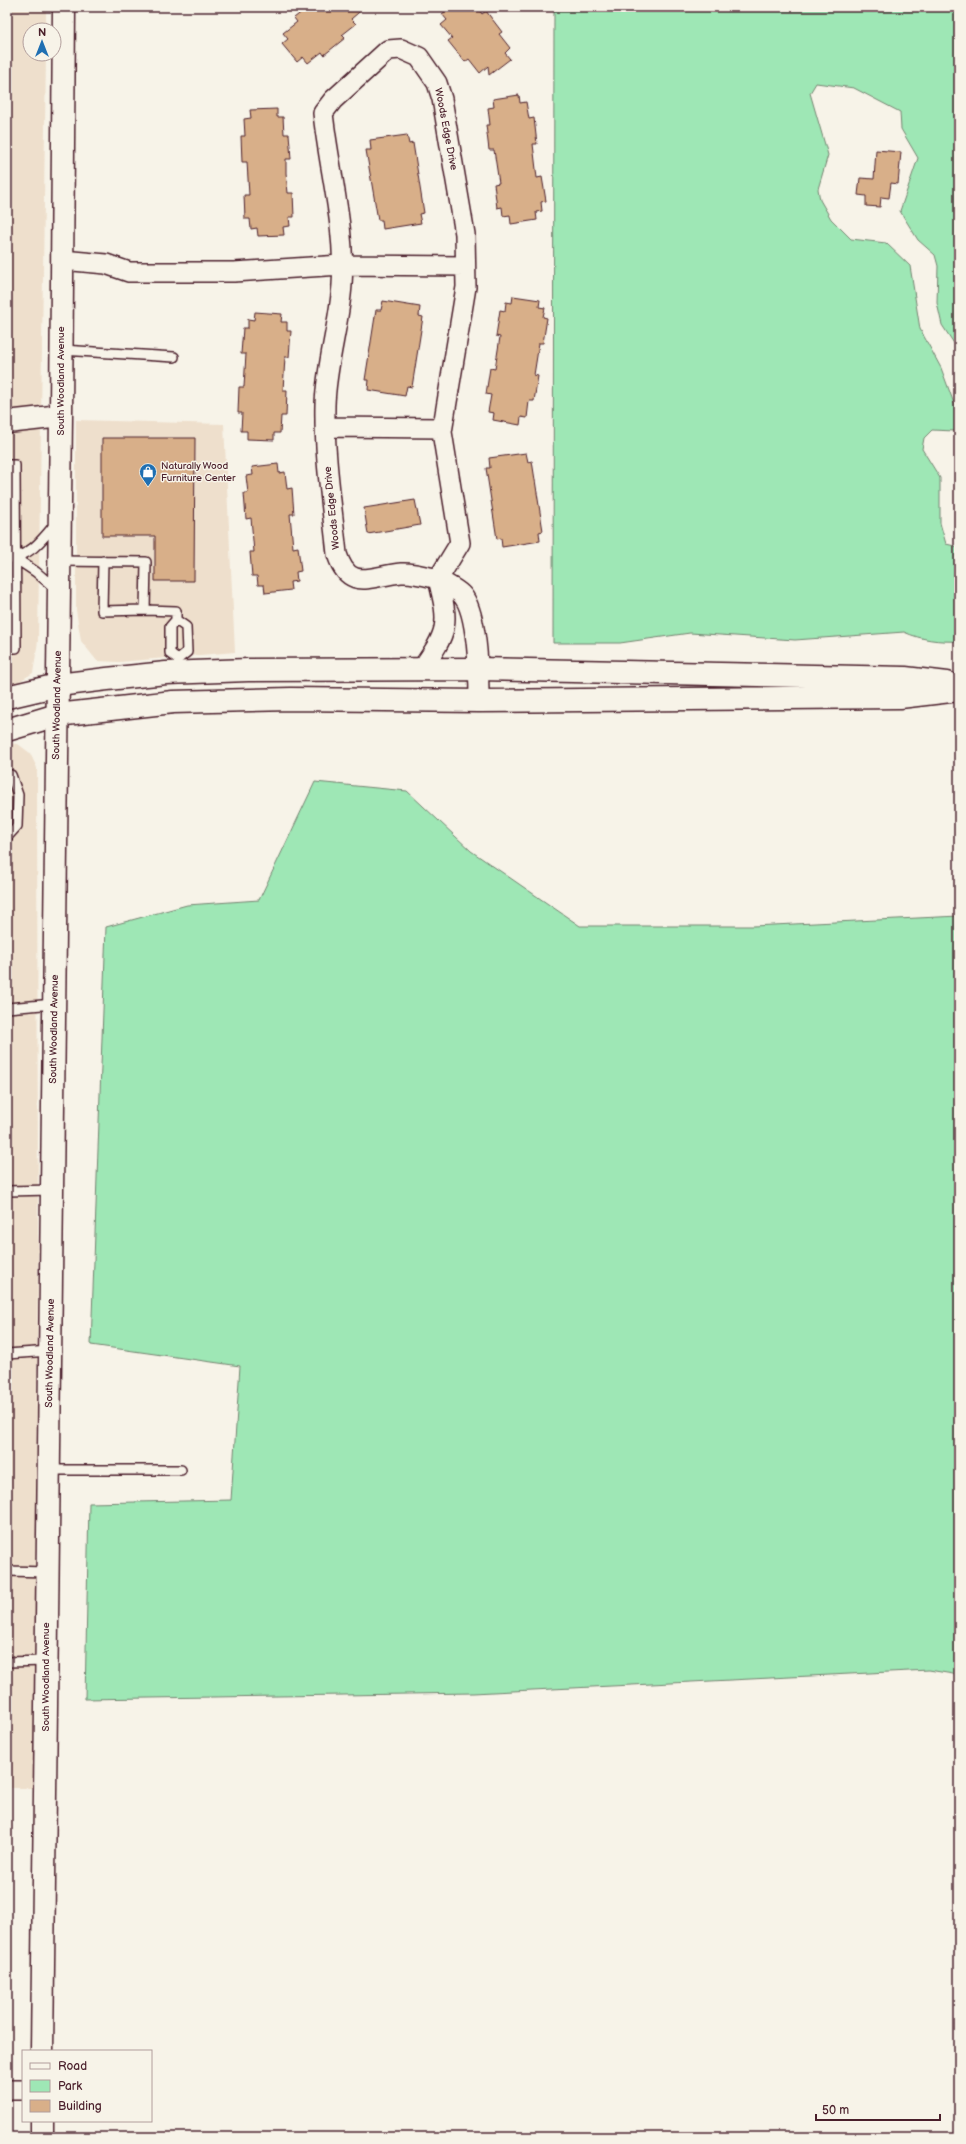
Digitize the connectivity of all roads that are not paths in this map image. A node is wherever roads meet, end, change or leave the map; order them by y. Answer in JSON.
{"nodes":[{"id":1,"x":64,"y":7,"type":"edge"},
{"id":2,"x":62,"y":260,"type":"junction"},
{"id":3,"x":341,"y":265,"type":"junction"},
{"id":4,"x":465,"y":266,"type":"junction"},
{"id":5,"x":62,"y":350,"type":"junction"},
{"id":6,"x":174,"y":357,"type":"dead end"},
{"id":7,"x":62,"y":416,"type":"junction"},
{"id":8,"x":7,"y":422,"type":"edge"},
{"id":9,"x":326,"y":427,"type":"junction"},
{"id":10,"x":442,"y":428,"type":"junction"},
{"id":11,"x":11,"y":465,"type":"edge"},
{"id":12,"x":11,"y":505,"type":"edge"},
{"id":13,"x":60,"y":517,"type":"junction"},
{"id":14,"x":11,"y":558,"type":"edge"},
{"id":15,"x":59,"y":561,"type":"junction"},
{"id":16,"x":103,"y":562,"type":"junction"},
{"id":17,"x":438,"y":579,"type":"junction"},
{"id":18,"x":59,"y":592,"type":"junction"},
{"id":19,"x":11,"y":601,"type":"edge"},
{"id":20,"x":145,"y":610,"type":"junction"},
{"id":21,"x":176,"y":620,"type":"junction"},
{"id":22,"x":11,"y":648,"type":"edge"},
{"id":23,"x":179,"y":666,"type":"junction"},
{"id":24,"x":479,"y":669,"type":"junction"},
{"id":25,"x":421,"y":670,"type":"junction"},
{"id":26,"x":959,"y":684,"type":"edge"},
{"id":27,"x":58,"y":685,"type":"junction"},
{"id":28,"x":959,"y":690,"type":"edge"},
{"id":29,"x":7,"y":697,"type":"edge"},
{"id":30,"x":479,"y":701,"type":"junction"},
{"id":31,"x":57,"y":715,"type":"junction"},
{"id":32,"x":7,"y":730,"type":"edge"},
{"id":33,"x":7,"y":774,"type":"edge"},
{"id":34,"x":7,"y":837,"type":"edge"},
{"id":35,"x":54,"y":1004,"type":"junction"},
{"id":36,"x":7,"y":1008,"type":"edge"},
{"id":37,"x":52,"y":1190,"type":"junction"},
{"id":38,"x":7,"y":1191,"type":"edge"},
{"id":39,"x":50,"y":1351,"type":"junction"},
{"id":40,"x":7,"y":1354,"type":"edge"},
{"id":41,"x":48,"y":1470,"type":"junction"},
{"id":42,"x":182,"y":1470,"type":"dead end"},
{"id":43,"x":7,"y":1571,"type":"edge"},
{"id":44,"x":47,"y":1572,"type":"junction"},
{"id":45,"x":47,"y":1661,"type":"junction"},
{"id":46,"x":7,"y":1662,"type":"edge"},
{"id":47,"x":42,"y":2050,"type":"edge"},
{"id":48,"x":7,"y":2090,"type":"edge"},
{"id":49,"x":22,"y":2090,"type":"edge"},
{"id":50,"x":42,"y":2122,"type":"edge"},
{"id":51,"x":42,"y":2137,"type":"edge"}],
"edges":[{"from":1,"to":2,"type":"street","name":"South Woodland Avenue"},
{"from":2,"to":3,"type":"street"},
{"from":2,"to":5,"type":"street","name":"South Woodland Avenue"},
{"from":3,"to":4,"type":"street"},
{"from":3,"to":4,"type":"street","name":"Woods Edge Drive"},
{"from":3,"to":9,"type":"street","name":"Woods Edge Drive"},
{"from":4,"to":10,"type":"street","name":"Woods Edge Drive"},
{"from":5,"to":6,"type":"lane"},
{"from":5,"to":7,"type":"street","name":"South Woodland Avenue"},
{"from":7,"to":8,"type":"street"},
{"from":7,"to":13,"type":"street","name":"South Woodland Avenue"},
{"from":9,"to":10,"type":"street"},
{"from":9,"to":17,"type":"street","name":"Woods Edge Drive"},
{"from":10,"to":17,"type":"street","name":"Woods Edge Drive"},
{"from":11,"to":12,"type":"lane"},
{"from":12,"to":14,"type":"lane"},
{"from":13,"to":14,"type":"lane"},
{"from":13,"to":15,"type":"street","name":"South Woodland Avenue"},
{"from":14,"to":18,"type":"lane"},
{"from":14,"to":19,"type":"lane"},
{"from":15,"to":16,"type":"lane"},
{"from":15,"to":18,"type":"street","name":"South Woodland Avenue"},
{"from":16,"to":20,"type":"lane"},
{"from":16,"to":20,"type":"lane"},
{"from":17,"to":24,"type":"street"},
{"from":17,"to":25,"type":"street"},
{"from":18,"to":27,"type":"street","name":"South Woodland Avenue"},
{"from":19,"to":22,"type":"lane"},
{"from":20,"to":21,"type":"lane"},
{"from":21,"to":23,"type":"lane"},
{"from":21,"to":23,"type":"lane"},
{"from":23,"to":25,"type":"street"},
{"from":23,"to":27,"type":"street"},
{"from":24,"to":25,"type":"street"},
{"from":24,"to":26,"type":"street"},
{"from":24,"to":30,"type":"street"},
{"from":27,"to":29,"type":"street"},
{"from":27,"to":31,"type":"street","name":"South Woodland Avenue"},
{"from":28,"to":30,"type":"street"},
{"from":30,"to":31,"type":"street"},
{"from":31,"to":32,"type":"street"},
{"from":31,"to":35,"type":"street","name":"South Woodland Avenue"},
{"from":33,"to":34,"type":"lane"},
{"from":35,"to":36,"type":"lane"},
{"from":35,"to":37,"type":"street","name":"South Woodland Avenue"},
{"from":37,"to":38,"type":"lane"},
{"from":37,"to":39,"type":"street","name":"South Woodland Avenue"},
{"from":39,"to":40,"type":"lane"},
{"from":39,"to":41,"type":"street","name":"South Woodland Avenue"},
{"from":41,"to":42,"type":"lane"},
{"from":41,"to":44,"type":"street","name":"South Woodland Avenue"},
{"from":43,"to":44,"type":"lane"},
{"from":44,"to":45,"type":"street","name":"South Woodland Avenue"},
{"from":45,"to":46,"type":"lane"},
{"from":45,"to":47,"type":"street","name":"South Woodland Avenue"},
{"from":48,"to":49,"type":"street"},
{"from":50,"to":51,"type":"street"}]}
